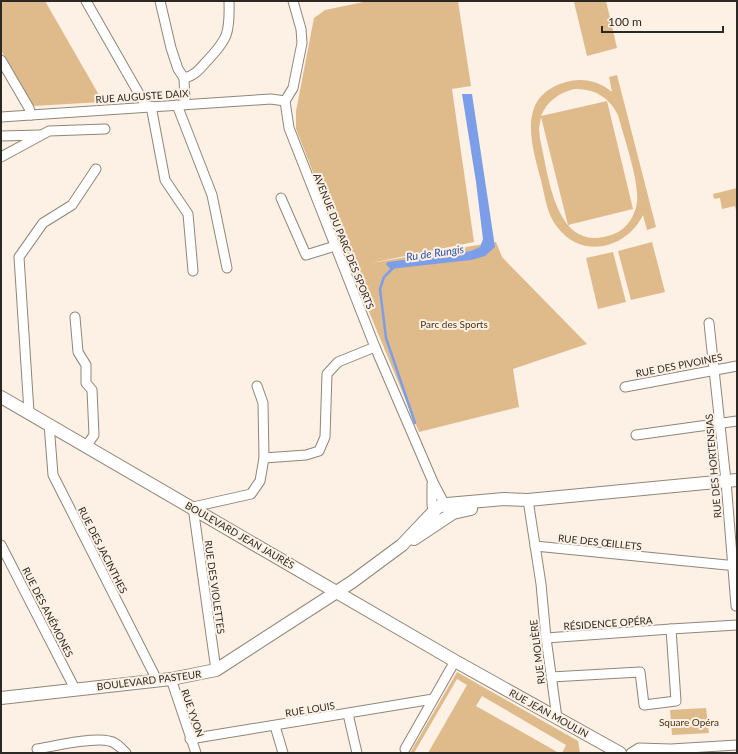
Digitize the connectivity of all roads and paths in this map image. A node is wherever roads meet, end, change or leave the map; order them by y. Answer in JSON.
{"nodes":[{"id":1,"x":86,"y":1,"type":"edge"},
{"id":2,"x":160,"y":1,"type":"edge"},
{"id":3,"x":229,"y":1,"type":"edge"},
{"id":4,"x":293,"y":1,"type":"edge"},
{"id":5,"x":1,"y":60,"type":"edge"},
{"id":6,"x":184,"y":78,"type":"junction"},
{"id":7,"x":285,"y":101,"type":"junction"},
{"id":8,"x":181,"y":104,"type":"junction"},
{"id":9,"x":149,"y":106,"type":"junction"},
{"id":10,"x":49,"y":113,"type":"junction"},
{"id":11,"x":31,"y":115,"type":"junction"},
{"id":12,"x":1,"y":117,"type":"edge"},
{"id":13,"x":105,"y":129,"type":"dead end"},
{"id":14,"x":46,"y":133,"type":"junction"},
{"id":15,"x":1,"y":136,"type":"edge"},
{"id":16,"x":1,"y":157,"type":"edge"},
{"id":17,"x":96,"y":169,"type":"dead end"},
{"id":18,"x":281,"y":198,"type":"dead end"},
{"id":19,"x":335,"y":246,"type":"junction"},
{"id":20,"x":227,"y":268,"type":"dead end"},
{"id":21,"x":193,"y":271,"type":"dead end"},
{"id":22,"x":75,"y":317,"type":"dead end"},
{"id":23,"x":709,"y":323,"type":"dead end"},
{"id":24,"x":375,"y":347,"type":"junction"},
{"id":25,"x":737,"y":366,"type":"edge"},
{"id":26,"x":714,"y":370,"type":"junction"},
{"id":27,"x":256,"y":386,"type":"dead end"},
{"id":28,"x":625,"y":387,"type":"dead end"},
{"id":29,"x":1,"y":396,"type":"edge"},
{"id":30,"x":29,"y":412,"type":"junction"},
{"id":31,"x":737,"y":421,"type":"edge"},
{"id":32,"x":50,"y":424,"type":"junction"},
{"id":33,"x":720,"y":424,"type":"junction"},
{"id":34,"x":636,"y":436,"type":"dead end"},
{"id":35,"x":87,"y":445,"type":"junction"},
{"id":36,"x":264,"y":458,"type":"junction"},
{"id":37,"x":732,"y":480,"type":"edge"},
{"id":38,"x":432,"y":482,"type":"junction"},
{"id":39,"x":528,"y":500,"type":"junction"},
{"id":40,"x":445,"y":504,"type":"junction"},
{"id":41,"x":193,"y":507,"type":"junction"},
{"id":42,"x":432,"y":511,"type":"junction"},
{"id":43,"x":443,"y":519,"type":"junction"},
{"id":44,"x":1,"y":545,"type":"edge"},
{"id":45,"x":402,"y":545,"type":"junction"},
{"id":46,"x":535,"y":546,"type":"junction"},
{"id":47,"x":735,"y":566,"type":"edge"},
{"id":48,"x":338,"y":592,"type":"junction"},
{"id":49,"x":736,"y":606,"type":"edge"},
{"id":50,"x":737,"y":625,"type":"edge"},
{"id":51,"x":671,"y":629,"type":"junction"},
{"id":52,"x":546,"y":638,"type":"junction"},
{"id":53,"x":456,"y":661,"type":"junction"},
{"id":54,"x":216,"y":670,"type":"junction"},
{"id":55,"x":478,"y":674,"type":"joint"},
{"id":56,"x":551,"y":677,"type":"junction"},
{"id":57,"x":171,"y":679,"type":"junction"},
{"id":58,"x":157,"y":680,"type":"junction"},
{"id":59,"x":75,"y":689,"type":"junction"},
{"id":60,"x":433,"y":699,"type":"junction"},
{"id":61,"x":4,"y":700,"type":"edge"},
{"id":62,"x":348,"y":714,"type":"junction"},
{"id":63,"x":557,"y":718,"type":"junction"},
{"id":64,"x":275,"y":726,"type":"junction"},
{"id":65,"x":190,"y":739,"type":"junction"},
{"id":66,"x":737,"y":745,"type":"edge"},
{"id":67,"x":37,"y":749,"type":"dead end"},
{"id":68,"x":405,"y":749,"type":"dead end"},
{"id":69,"x":671,"y":749,"type":"junction"},
{"id":70,"x":126,"y":753,"type":"edge"},
{"id":71,"x":196,"y":753,"type":"edge"},
{"id":72,"x":282,"y":753,"type":"edge"},
{"id":73,"x":357,"y":753,"type":"edge"},
{"id":74,"x":620,"y":753,"type":"edge"},
{"id":75,"x":631,"y":753,"type":"edge"},
{"id":76,"x":659,"y":753,"type":"edge"}],
"edges":[{"from":1,"to":9,"type":"street"},
{"from":2,"to":6,"type":"street"},
{"from":3,"to":6,"type":"street"},
{"from":4,"to":7,"type":"street"},
{"from":5,"to":11,"type":"street"},
{"from":6,"to":8,"type":"street"},
{"from":7,"to":8,"type":"street","name":"RUE AUGUSTE DAIX"},
{"from":7,"to":19,"type":"street","name":"AVENUE DU PARC DES SPORTS"},
{"from":8,"to":9,"type":"street","name":"RUE AUGUSTE DAIX"},
{"from":8,"to":20,"type":"street"},
{"from":9,"to":10,"type":"street","name":"RUE AUGUSTE DAIX"},
{"from":9,"to":21,"type":"street"},
{"from":10,"to":11,"type":"street","name":"RUE AUGUSTE DAIX"},
{"from":10,"to":14,"type":"street"},
{"from":11,"to":12,"type":"street","name":"RUE AUGUSTE DAIX"},
{"from":13,"to":14,"type":"street"},
{"from":14,"to":15,"type":"street"},
{"from":14,"to":16,"type":"street"},
{"from":17,"to":30,"type":"street"},
{"from":18,"to":19,"type":"street"},
{"from":19,"to":24,"type":"street","name":"AVENUE DU PARC DES SPORTS"},
{"from":22,"to":35,"type":"street"},
{"from":23,"to":26,"type":"street","name":"RUE DES HORTENSIAS"},
{"from":24,"to":36,"type":"street"},
{"from":24,"to":38,"type":"street","name":"AVENUE DU PARC DES SPORTS"},
{"from":25,"to":26,"type":"street","name":"RUE DES PIVOINES"},
{"from":26,"to":28,"type":"street","name":"RUE DES PIVOINES"},
{"from":26,"to":33,"type":"street","name":"RUE DES HORTENSIAS"},
{"from":27,"to":36,"type":"street"},
{"from":29,"to":30,"type":"street","name":"BOULEVARD JEAN JAURÈS"},
{"from":30,"to":32,"type":"street","name":"BOULEVARD JEAN JAURÈS"},
{"from":31,"to":33,"type":"street"},
{"from":32,"to":35,"type":"street","name":"BOULEVARD JEAN JAURÈS"},
{"from":32,"to":58,"type":"street","name":"RUE DES JACINTHES"},
{"from":33,"to":34,"type":"street"},
{"from":33,"to":37,"type":"street","name":"RUE DES HORTENSIAS"},
{"from":35,"to":41,"type":"street","name":"BOULEVARD JEAN JAURÈS"},
{"from":36,"to":41,"type":"street"},
{"from":37,"to":39,"type":"street"},
{"from":37,"to":47,"type":"street","name":"RUE DES HORTENSIAS"},
{"from":38,"to":40,"type":"street","name":"AVENUE DU PARC DES SPORTS"},
{"from":38,"to":42,"type":"street","name":"AVENUE DU PARC DES SPORTS"},
{"from":39,"to":40,"type":"street"},
{"from":39,"to":43,"type":"street"},
{"from":39,"to":46,"type":"street","name":"RUE MOLIÈRE"},
{"from":40,"to":42,"type":"street"},
{"from":40,"to":43,"type":"street","name":"AVENUE DU PARC DES SPORTS"},
{"from":41,"to":48,"type":"street","name":"BOULEVARD JEAN JAURÈS"},
{"from":41,"to":54,"type":"street","name":"RUE DES VIOLETTES"},
{"from":42,"to":43,"type":"street"},
{"from":42,"to":45,"type":"street"},
{"from":43,"to":45,"type":"street"},
{"from":44,"to":59,"type":"street","name":"RUE DES ANÉMONES"},
{"from":45,"to":48,"type":"street","name":"BOULEVARD PASTEUR"},
{"from":46,"to":47,"type":"street","name":"RUE DES ŒILLETS"},
{"from":46,"to":52,"type":"street","name":"RUE MOLIÈRE"},
{"from":47,"to":49,"type":"street","name":"RUE DES HORTENSIAS"},
{"from":48,"to":53,"type":"street","name":"BOULEVARD JEAN JAURÈS"},
{"from":48,"to":54,"type":"street","name":"BOULEVARD PASTEUR"},
{"from":50,"to":51,"type":"street","name":"RÉSIDENCE OPÉRA"},
{"from":51,"to":52,"type":"street","name":"RÉSIDENCE OPÉRA"},
{"from":51,"to":56,"type":"street"},
{"from":52,"to":56,"type":"street","name":"RUE MOLIÈRE"},
{"from":53,"to":55,"type":"street","name":"BOULEVARD JEAN JAURÈS"},
{"from":53,"to":60,"type":"street"},
{"from":54,"to":57,"type":"street","name":"BOULEVARD PASTEUR"},
{"from":55,"to":63,"type":"street","name":"RUE JEAN MOULIN"},
{"from":56,"to":63,"type":"street","name":"RUE MOLIÈRE"},
{"from":57,"to":58,"type":"street","name":"BOULEVARD PASTEUR"},
{"from":57,"to":65,"type":"street","name":"RUE YVON"},
{"from":58,"to":59,"type":"street","name":"BOULEVARD PASTEUR"},
{"from":59,"to":61,"type":"street","name":"BOULEVARD PASTEUR"},
{"from":60,"to":62,"type":"street","name":"RUE LOUIS"},
{"from":60,"to":68,"type":"street"},
{"from":62,"to":64,"type":"street","name":"RUE LOUIS"},
{"from":62,"to":73,"type":"street"},
{"from":63,"to":74,"type":"street","name":"RUE JEAN MOULIN"},
{"from":64,"to":65,"type":"street","name":"RUE LOUIS"},
{"from":64,"to":72,"type":"street"},
{"from":65,"to":71,"type":"street","name":"RUE YVON"},
{"from":66,"to":69,"type":"street"},
{"from":67,"to":70,"type":"street"},
{"from":69,"to":75,"type":"street"},
{"from":69,"to":76,"type":"street"}]}
